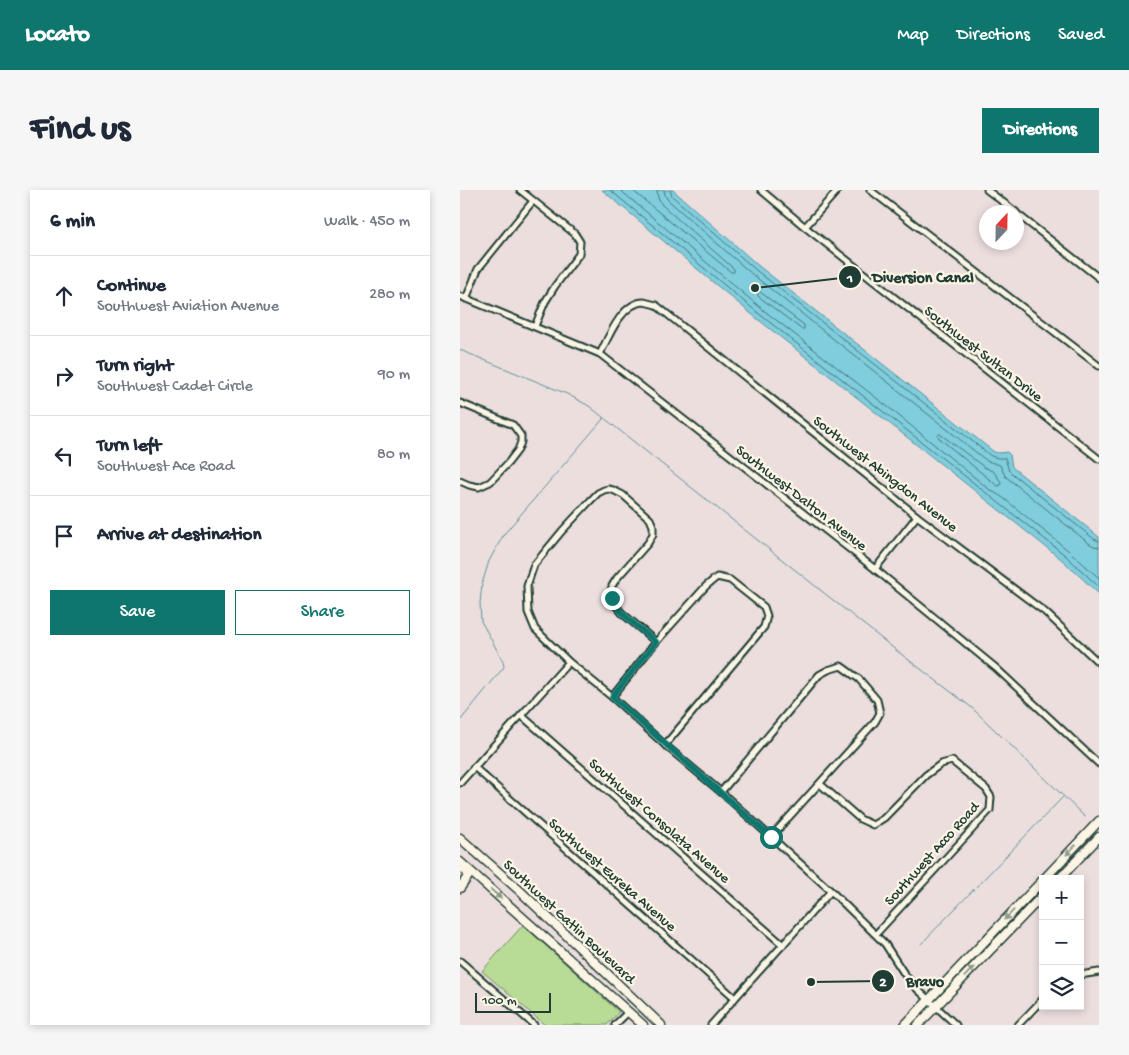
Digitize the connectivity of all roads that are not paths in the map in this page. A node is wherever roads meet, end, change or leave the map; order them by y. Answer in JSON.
{"nodes":[{"id":1,"x":520,"y":190,"type":"edge"},
{"id":2,"x":761,"y":190,"type":"edge"},
{"id":3,"x":838,"y":190,"type":"edge"},
{"id":4,"x":870,"y":190,"type":"edge"},
{"id":5,"x":987,"y":190,"type":"edge"},
{"id":6,"x":533,"y":201,"type":"junction"},
{"id":7,"x":1006,"y":205,"type":"edge"},
{"id":8,"x":1024,"y":219,"type":"edge"},
{"id":9,"x":805,"y":227,"type":"junction"},
{"id":10,"x":1099,"y":278,"type":"edge"},
{"id":11,"x":460,"y":296,"type":"edge"},
{"id":12,"x":466,"y":299,"type":"junction"},
{"id":13,"x":535,"y":326,"type":"junction"},
{"id":14,"x":600,"y":354,"type":"junction"},
{"id":15,"x":1099,"y":366,"type":"edge"},
{"id":16,"x":460,"y":403,"type":"edge"},
{"id":17,"x":1099,"y":459,"type":"edge"},
{"id":18,"x":460,"y":481,"type":"edge"},
{"id":19,"x":917,"y":516,"type":"junction"},
{"id":20,"x":876,"y":569,"type":"junction"},
{"id":21,"x":656,"y":642,"type":"junction"},
{"id":22,"x":569,"y":662,"type":"junction"},
{"id":23,"x":1099,"y":663,"type":"edge"},
{"id":24,"x":612,"y":697,"type":"junction"},
{"id":25,"x":521,"y":715,"type":"junction"},
{"id":26,"x":665,"y":745,"type":"junction"},
{"id":27,"x":1099,"y":764,"type":"edge"},
{"id":28,"x":474,"y":768,"type":"junction"},
{"id":29,"x":460,"y":783,"type":"edge"},
{"id":30,"x":820,"y":784,"type":"junction"},
{"id":31,"x":721,"y":792,"type":"junction"},
{"id":32,"x":1099,"y":821,"type":"edge"},
{"id":33,"x":771,"y":837,"type":"junction"},
{"id":34,"x":1099,"y":837,"type":"edge"},
{"id":35,"x":460,"y":838,"type":"edge"},
{"id":36,"x":460,"y":843,"type":"edge"},
{"id":37,"x":476,"y":852,"type":"junction"},
{"id":38,"x":460,"y":862,"type":"edge"},
{"id":39,"x":460,"y":866,"type":"edge"},
{"id":40,"x":1047,"y":875,"type":"edge"},
{"id":41,"x":1063,"y":875,"type":"edge"},
{"id":42,"x":479,"y":879,"type":"junction"},
{"id":43,"x":1039,"y":883,"type":"edge"},
{"id":44,"x":831,"y":891,"type":"junction"},
{"id":45,"x":1039,"y":899,"type":"edge"},
{"id":46,"x":876,"y":934,"type":"junction"},
{"id":47,"x":783,"y":945,"type":"junction"},
{"id":48,"x":460,"y":961,"type":"edge"},
{"id":49,"x":1099,"y":972,"type":"edge"},
{"id":50,"x":1084,"y":974,"type":"edge"},
{"id":51,"x":735,"y":998,"type":"junction"},
{"id":52,"x":928,"y":1000,"type":"junction"},
{"id":53,"x":1039,"y":1003,"type":"edge"},
{"id":54,"x":936,"y":1007,"type":"junction"},
{"id":55,"x":628,"y":1012,"type":"junction"},
{"id":56,"x":534,"y":1025,"type":"edge"},
{"id":57,"x":615,"y":1025,"type":"edge"},
{"id":58,"x":643,"y":1025,"type":"edge"},
{"id":59,"x":661,"y":1025,"type":"edge"},
{"id":60,"x":711,"y":1025,"type":"edge"},
{"id":61,"x":905,"y":1025,"type":"edge"},
{"id":62,"x":918,"y":1025,"type":"edge"},
{"id":63,"x":956,"y":1025,"type":"edge"},
{"id":64,"x":1018,"y":1025,"type":"edge"}],
"edges":[{"from":1,"to":6,"type":"street"},
{"from":2,"to":9,"type":"street","name":"Southwest Sultan Drive"},
{"from":3,"to":9,"type":"street"},
{"from":4,"to":15,"type":"street"},
{"from":5,"to":7,"type":"street"},
{"from":6,"to":12,"type":"street"},
{"from":6,"to":13,"type":"street"},
{"from":8,"to":10,"type":"street"},
{"from":9,"to":17,"type":"street","name":"Southwest Sultan Drive"},
{"from":11,"to":12,"type":"street","name":"Southwest Dalton Avenue"},
{"from":12,"to":13,"type":"street","name":"Southwest Dalton Avenue"},
{"from":13,"to":14,"type":"street","name":"Southwest Dalton Avenue"},
{"from":14,"to":19,"type":"street","name":"Southwest Abingdon Avenue"},
{"from":14,"to":20,"type":"street","name":"Southwest Dalton Avenue"},
{"from":16,"to":18,"type":"street"},
{"from":19,"to":20,"type":"street"},
{"from":19,"to":23,"type":"street","name":"Southwest Abingdon Avenue"},
{"from":20,"to":27,"type":"street","name":"Southwest Dalton Avenue"},
{"from":21,"to":22,"type":"street"},
{"from":21,"to":24,"type":"street"},
{"from":21,"to":26,"type":"street"},
{"from":22,"to":24,"type":"street"},
{"from":22,"to":25,"type":"street"},
{"from":24,"to":26,"type":"street"},
{"from":25,"to":28,"type":"street"},
{"from":25,"to":47,"type":"street","name":"Southwest Consolata Avenue"},
{"from":26,"to":31,"type":"street"},
{"from":28,"to":29,"type":"street"},
{"from":28,"to":51,"type":"street","name":"Southwest Eureka Avenue"},
{"from":30,"to":31,"type":"street"},
{"from":30,"to":33,"type":"street"},
{"from":30,"to":46,"type":"street","name":"Southwest Acco Road"},
{"from":31,"to":33,"type":"street"},
{"from":32,"to":40,"type":"main road","one_way":true},
{"from":33,"to":44,"type":"street"},
{"from":34,"to":41,"type":"main road"},
{"from":35,"to":37,"type":"main road","name":"Southwest Gatlin Boulevard"},
{"from":36,"to":37,"type":"main road"},
{"from":37,"to":59,"type":"main road","name":"Southwest Gatlin Boulevard"},
{"from":38,"to":42,"type":"main road","name":"Southwest Gatlin Boulevard"},
{"from":39,"to":42,"type":"main road"},
{"from":42,"to":55,"type":"main road","name":"Southwest Gatlin Boulevard","one_way":true},
{"from":43,"to":52,"type":"main road","one_way":true},
{"from":44,"to":46,"type":"street"},
{"from":44,"to":47,"type":"street"},
{"from":54,"to":45,"type":"main road","one_way":true},
{"from":46,"to":52,"type":"street"},
{"from":47,"to":51,"type":"street"},
{"from":48,"to":56,"type":"street"},
{"from":49,"to":50,"type":"street"},
{"from":51,"to":60,"type":"street"},
{"from":52,"to":54,"type":"street"},
{"from":52,"to":61,"type":"main road"},
{"from":53,"to":64,"type":"street"},
{"from":54,"to":62,"type":"main road"},
{"from":54,"to":63,"type":"street"},
{"from":55,"to":57,"type":"street"},
{"from":55,"to":58,"type":"main road","name":"Southwest Gatlin Boulevard"}]}
